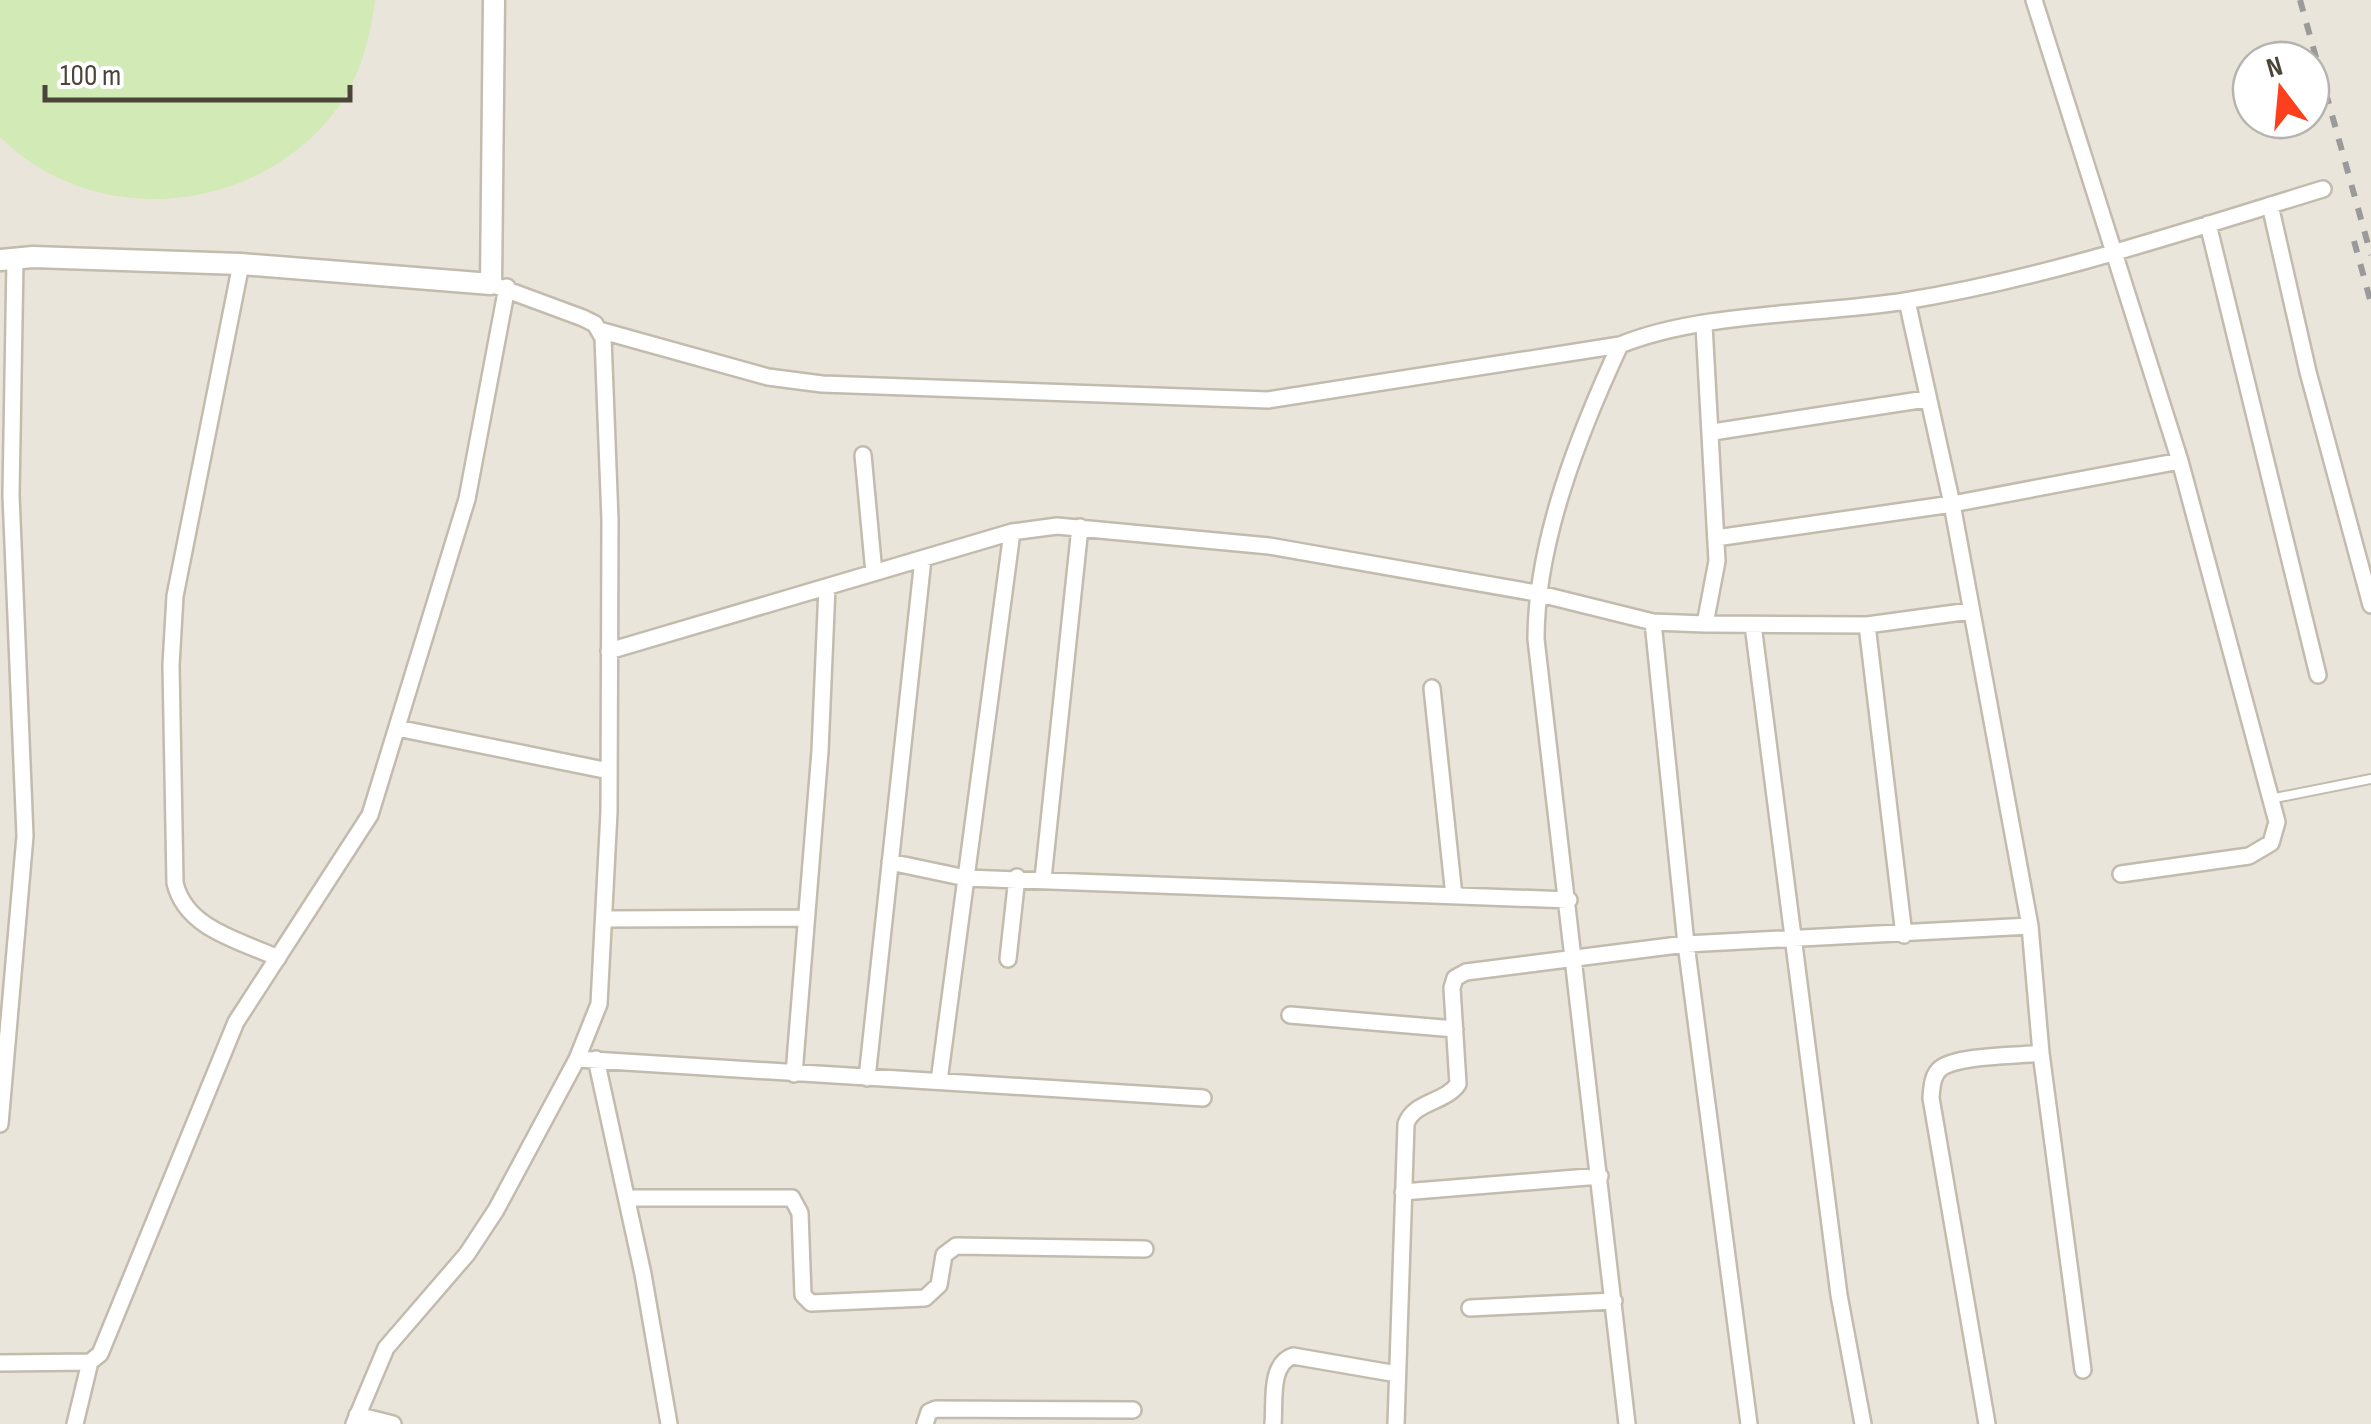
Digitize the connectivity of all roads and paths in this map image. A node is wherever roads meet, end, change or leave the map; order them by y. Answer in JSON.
{"nodes":[{"id":1,"x":494,"y":0,"type":"edge"},
{"id":2,"x":2034,"y":0,"type":"edge"},
{"id":3,"x":2323,"y":189,"type":"dead end"},
{"id":4,"x":2270,"y":205,"type":"junction"},
{"id":5,"x":2208,"y":224,"type":"junction"},
{"id":6,"x":2113,"y":253,"type":"junction"},
{"id":7,"x":8,"y":260,"type":"edge"},
{"id":8,"x":241,"y":264,"type":"junction"},
{"id":9,"x":499,"y":286,"type":"junction"},
{"id":10,"x":1907,"y":300,"type":"junction"},
{"id":11,"x":1704,"y":325,"type":"junction"},
{"id":12,"x":600,"y":330,"type":"junction"},
{"id":13,"x":1620,"y":345,"type":"junction"},
{"id":14,"x":1926,"y":399,"type":"junction"},
{"id":15,"x":1713,"y":432,"type":"junction"},
{"id":16,"x":863,"y":455,"type":"dead end"},
{"id":17,"x":2180,"y":461,"type":"junction"},
{"id":18,"x":1952,"y":504,"type":"junction"},
{"id":19,"x":1080,"y":527,"type":"junction"},
{"id":20,"x":1012,"y":532,"type":"junction"},
{"id":21,"x":1716,"y":538,"type":"junction"},
{"id":22,"x":923,"y":558,"type":"junction"},
{"id":23,"x":874,"y":573,"type":"junction"},
{"id":24,"x":827,"y":587,"type":"junction"},
{"id":25,"x":1536,"y":594,"type":"junction"},
{"id":26,"x":2371,"y":606,"type":"edge"},
{"id":27,"x":1970,"y":611,"type":"junction"},
{"id":28,"x":1653,"y":622,"type":"junction"},
{"id":29,"x":1706,"y":624,"type":"junction"},
{"id":30,"x":1753,"y":624,"type":"junction"},
{"id":31,"x":1867,"y":625,"type":"junction"},
{"id":32,"x":609,"y":651,"type":"junction"},
{"id":33,"x":2318,"y":675,"type":"dead end"},
{"id":34,"x":1432,"y":688,"type":"dead end"},
{"id":35,"x":397,"y":728,"type":"junction"},
{"id":36,"x":609,"y":771,"type":"junction"},
{"id":37,"x":2371,"y":779,"type":"edge"},
{"id":38,"x":2270,"y":800,"type":"junction"},
{"id":39,"x":890,"y":862,"type":"junction"},
{"id":40,"x":2121,"y":874,"type":"dead end"},
{"id":41,"x":966,"y":878,"type":"junction"},
{"id":42,"x":1017,"y":878,"type":"junction"},
{"id":43,"x":1043,"y":879,"type":"junction"},
{"id":44,"x":1454,"y":896,"type":"junction"},
{"id":45,"x":1568,"y":900,"type":"junction"},
{"id":46,"x":806,"y":918,"type":"junction"},
{"id":47,"x":605,"y":919,"type":"junction"},
{"id":48,"x":2030,"y":926,"type":"junction"},
{"id":49,"x":1904,"y":935,"type":"junction"},
{"id":50,"x":1796,"y":937,"type":"junction"},
{"id":51,"x":1686,"y":944,"type":"junction"},
{"id":52,"x":1576,"y":955,"type":"junction"},
{"id":53,"x":278,"y":958,"type":"junction"},
{"id":54,"x":1008,"y":959,"type":"dead end"},
{"id":55,"x":1290,"y":1015,"type":"dead end"},
{"id":56,"x":1456,"y":1029,"type":"junction"},
{"id":57,"x":2041,"y":1053,"type":"junction"},
{"id":58,"x":577,"y":1059,"type":"junction"},
{"id":59,"x":596,"y":1060,"type":"junction"},
{"id":60,"x":794,"y":1074,"type":"junction"},
{"id":61,"x":867,"y":1078,"type":"junction"},
{"id":62,"x":939,"y":1082,"type":"junction"},
{"id":63,"x":1203,"y":1098,"type":"dead end"},
{"id":64,"x":0,"y":1124,"type":"edge"},
{"id":65,"x":1600,"y":1176,"type":"junction"},
{"id":66,"x":1403,"y":1192,"type":"junction"},
{"id":67,"x":628,"y":1198,"type":"junction"},
{"id":68,"x":1144,"y":1249,"type":"dead end"},
{"id":69,"x":1614,"y":1301,"type":"junction"},
{"id":70,"x":1470,"y":1308,"type":"dead end"},
{"id":71,"x":90,"y":1362,"type":"junction"},
{"id":72,"x":0,"y":1363,"type":"edge"},
{"id":73,"x":2083,"y":1370,"type":"dead end"},
{"id":74,"x":1397,"y":1374,"type":"junction"},
{"id":75,"x":1133,"y":1410,"type":"dead end"},
{"id":76,"x":355,"y":1419,"type":"edge"},
{"id":77,"x":75,"y":1424,"type":"edge"},
{"id":78,"x":393,"y":1424,"type":"edge"},
{"id":79,"x":669,"y":1424,"type":"edge"},
{"id":80,"x":925,"y":1424,"type":"edge"},
{"id":81,"x":1273,"y":1424,"type":"edge"},
{"id":82,"x":1396,"y":1424,"type":"edge"},
{"id":83,"x":1628,"y":1424,"type":"edge"},
{"id":84,"x":1749,"y":1424,"type":"edge"},
{"id":85,"x":1863,"y":1424,"type":"edge"},
{"id":86,"x":1987,"y":1424,"type":"edge"}],
"edges":[{"from":1,"to":9,"type":"street"},
{"from":2,"to":6,"type":"street"},
{"from":3,"to":4,"type":"street"},
{"from":4,"to":5,"type":"street"},
{"from":4,"to":26,"type":"street"},
{"from":5,"to":6,"type":"street"},
{"from":5,"to":33,"type":"street"},
{"from":6,"to":10,"type":"street"},
{"from":6,"to":17,"type":"street"},
{"from":7,"to":8,"type":"street"},
{"from":7,"to":64,"type":"street"},
{"from":8,"to":9,"type":"street"},
{"from":8,"to":53,"type":"street"},
{"from":9,"to":12,"type":"street"},
{"from":9,"to":35,"type":"street"},
{"from":10,"to":11,"type":"street"},
{"from":10,"to":14,"type":"street"},
{"from":11,"to":13,"type":"street"},
{"from":11,"to":15,"type":"street"},
{"from":12,"to":13,"type":"street"},
{"from":12,"to":32,"type":"street"},
{"from":13,"to":25,"type":"street"},
{"from":14,"to":15,"type":"street"},
{"from":14,"to":18,"type":"street"},
{"from":15,"to":21,"type":"street"},
{"from":16,"to":23,"type":"street"},
{"from":17,"to":18,"type":"street"},
{"from":17,"to":38,"type":"street"},
{"from":18,"to":21,"type":"street"},
{"from":18,"to":27,"type":"street"},
{"from":19,"to":20,"type":"street"},
{"from":19,"to":25,"type":"street"},
{"from":19,"to":43,"type":"street"},
{"from":20,"to":22,"type":"street"},
{"from":20,"to":41,"type":"street"},
{"from":21,"to":29,"type":"street"},
{"from":22,"to":23,"type":"street"},
{"from":22,"to":39,"type":"street"},
{"from":23,"to":24,"type":"street"},
{"from":24,"to":32,"type":"street"},
{"from":24,"to":46,"type":"street"},
{"from":25,"to":28,"type":"street"},
{"from":25,"to":45,"type":"street"},
{"from":27,"to":31,"type":"street"},
{"from":27,"to":48,"type":"street"},
{"from":28,"to":29,"type":"street"},
{"from":28,"to":51,"type":"street"},
{"from":29,"to":30,"type":"street"},
{"from":30,"to":31,"type":"street"},
{"from":30,"to":50,"type":"street"},
{"from":31,"to":49,"type":"street"},
{"from":32,"to":36,"type":"street"},
{"from":34,"to":44,"type":"street"},
{"from":35,"to":36,"type":"street"},
{"from":35,"to":53,"type":"street"},
{"from":36,"to":47,"type":"street"},
{"from":37,"to":38,"type":"lane"},
{"from":38,"to":40,"type":"street"},
{"from":39,"to":41,"type":"street"},
{"from":39,"to":61,"type":"street"},
{"from":41,"to":42,"type":"street"},
{"from":41,"to":62,"type":"street"},
{"from":42,"to":43,"type":"street"},
{"from":42,"to":54,"type":"street"},
{"from":43,"to":44,"type":"street"},
{"from":44,"to":45,"type":"street"},
{"from":45,"to":52,"type":"street"},
{"from":46,"to":47,"type":"street"},
{"from":46,"to":60,"type":"street"},
{"from":47,"to":58,"type":"street"},
{"from":48,"to":49,"type":"street"},
{"from":48,"to":57,"type":"street"},
{"from":49,"to":50,"type":"street"},
{"from":50,"to":51,"type":"street"},
{"from":50,"to":85,"type":"street"},
{"from":51,"to":52,"type":"street"},
{"from":51,"to":84,"type":"street"},
{"from":52,"to":56,"type":"street"},
{"from":52,"to":65,"type":"street"},
{"from":53,"to":71,"type":"street"},
{"from":55,"to":56,"type":"street"},
{"from":56,"to":66,"type":"street"},
{"from":57,"to":73,"type":"street"},
{"from":57,"to":86,"type":"street"},
{"from":58,"to":59,"type":"street"},
{"from":58,"to":76,"type":"street"},
{"from":59,"to":60,"type":"street"},
{"from":59,"to":67,"type":"street"},
{"from":60,"to":61,"type":"street"},
{"from":61,"to":62,"type":"street"},
{"from":62,"to":63,"type":"street"},
{"from":65,"to":66,"type":"street"},
{"from":65,"to":69,"type":"street"},
{"from":66,"to":74,"type":"street"},
{"from":67,"to":68,"type":"street"},
{"from":67,"to":79,"type":"street"},
{"from":69,"to":70,"type":"street"},
{"from":69,"to":83,"type":"street"},
{"from":71,"to":72,"type":"street"},
{"from":71,"to":77,"type":"street"},
{"from":74,"to":81,"type":"street"},
{"from":74,"to":82,"type":"street"},
{"from":75,"to":80,"type":"street"},
{"from":76,"to":78,"type":"street"}]}
